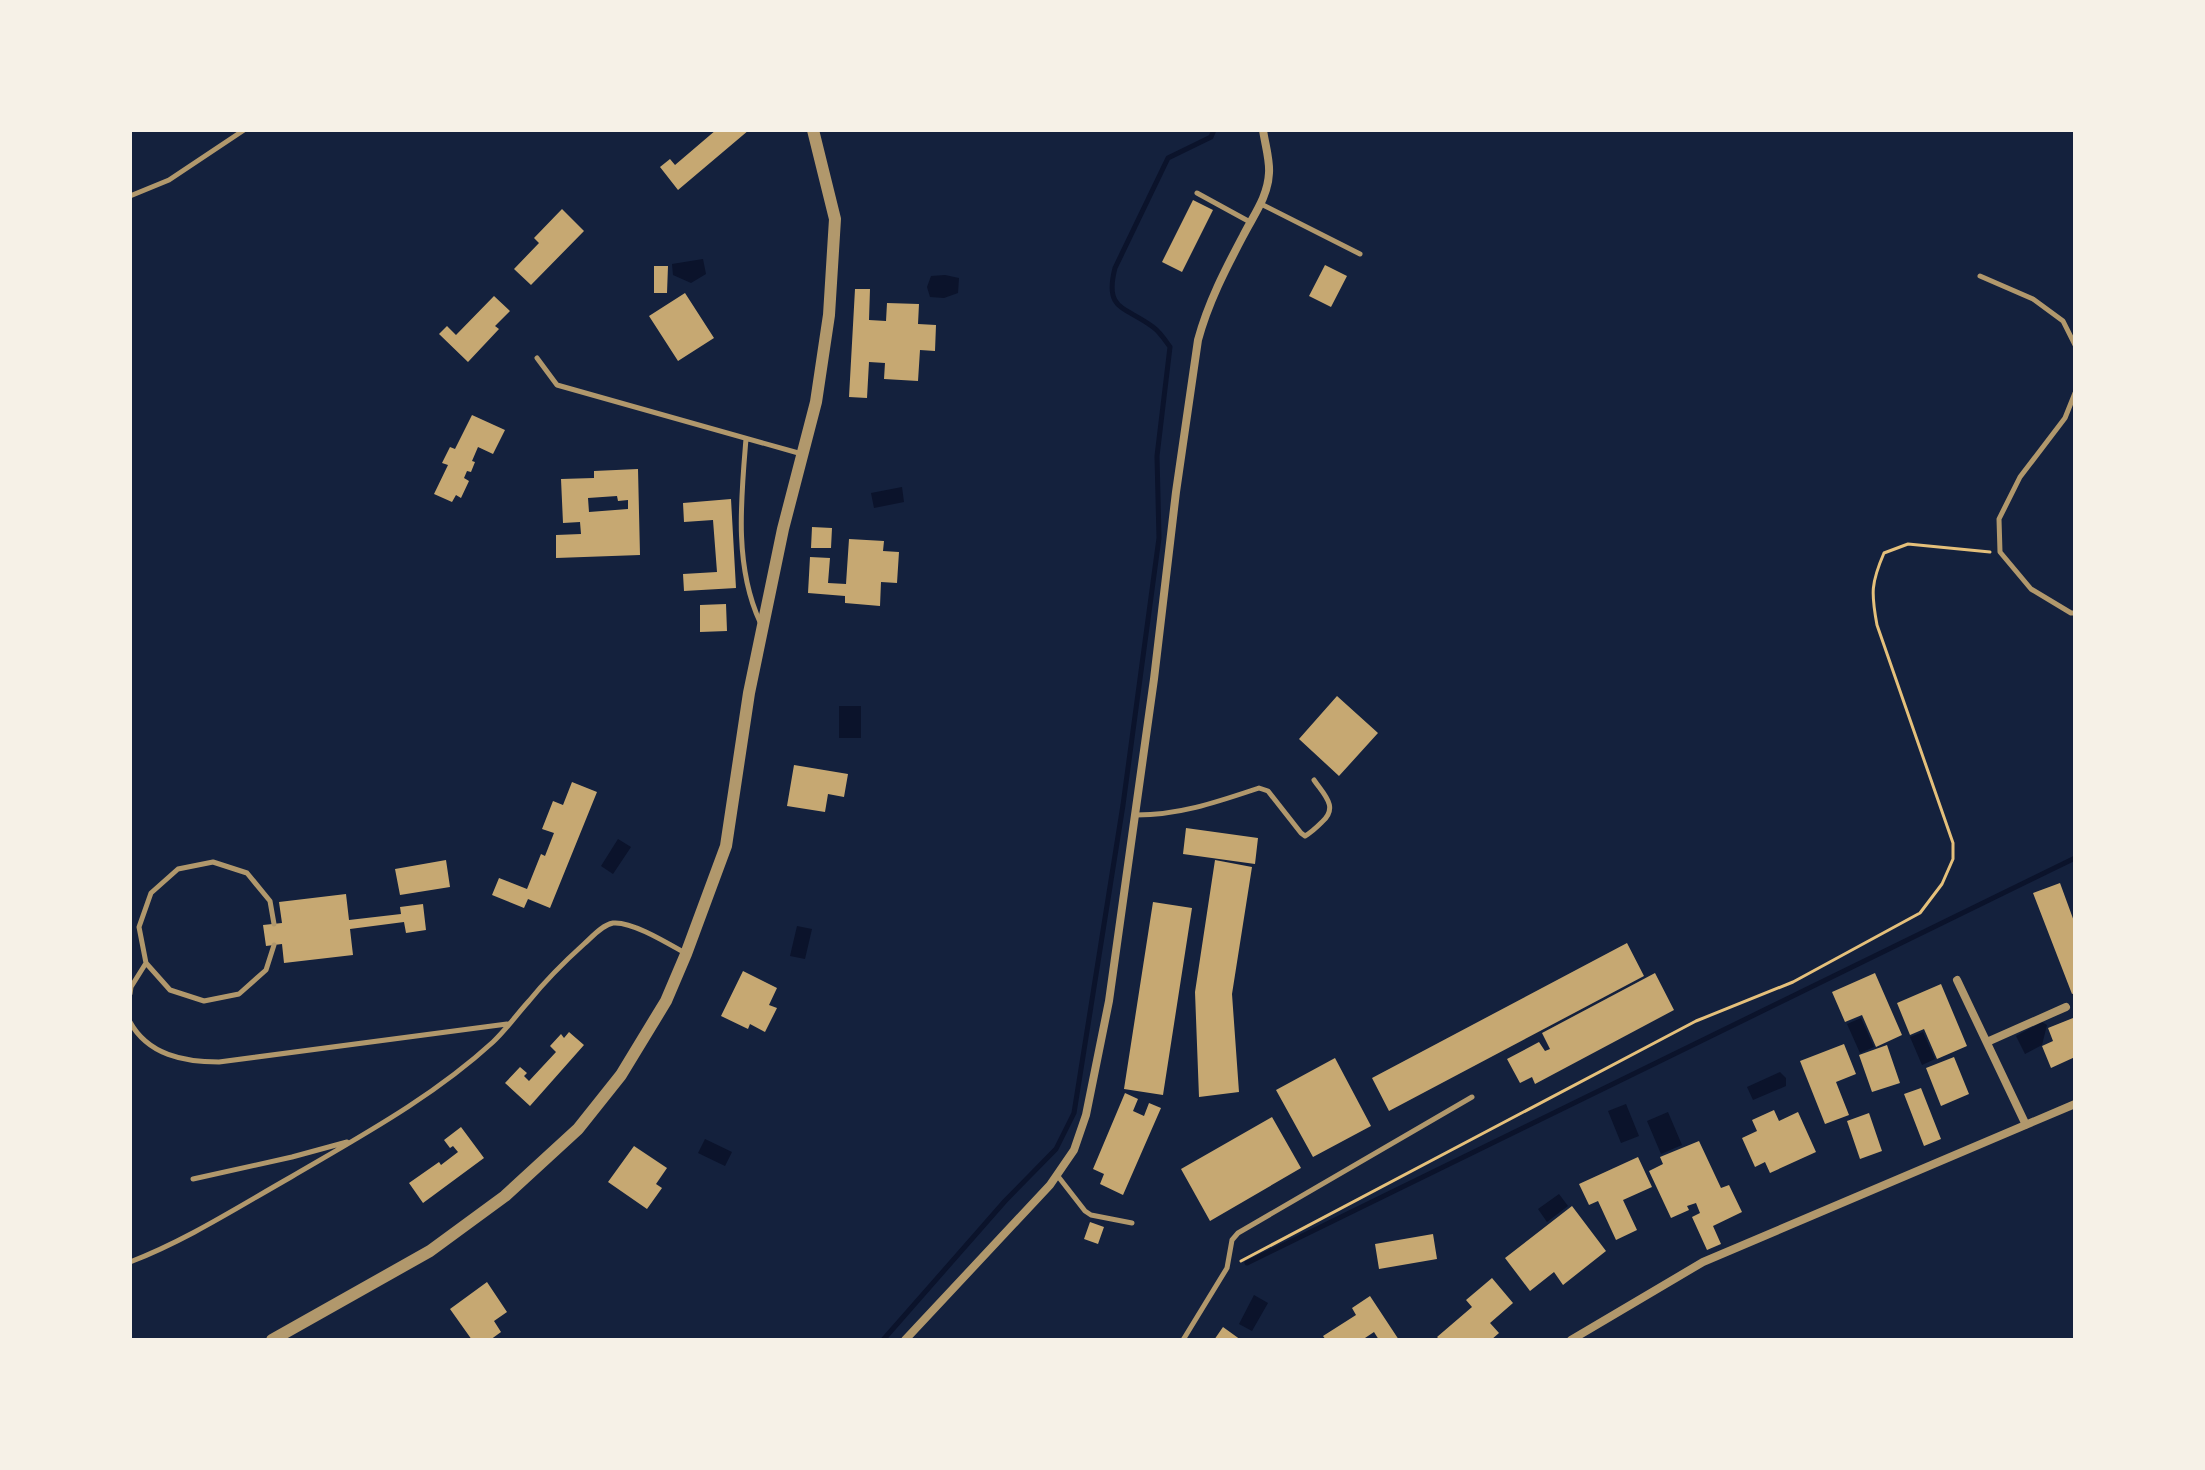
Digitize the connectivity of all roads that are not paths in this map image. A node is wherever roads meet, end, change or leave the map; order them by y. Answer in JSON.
{"nodes":[{"id":1,"x":244,"y":130,"type":"edge"},
{"id":2,"x":813,"y":130,"type":"edge"},
{"id":3,"x":1263,"y":130,"type":"edge"},
{"id":4,"x":1197,"y":193,"type":"dead end"},
{"id":5,"x":130,"y":196,"type":"edge"},
{"id":6,"x":1261,"y":204,"type":"junction"},
{"id":7,"x":1250,"y":222,"type":"junction"},
{"id":8,"x":1360,"y":254,"type":"dead end"},
{"id":9,"x":1980,"y":276,"type":"dead end"},
{"id":10,"x":2075,"y":345,"type":"edge"},
{"id":11,"x":537,"y":358,"type":"dead end"},
{"id":12,"x":2075,"y":393,"type":"edge"},
{"id":13,"x":746,"y":438,"type":"junction"},
{"id":14,"x":803,"y":455,"type":"junction"},
{"id":15,"x":2075,"y":613,"type":"edge"},
{"id":16,"x":763,"y":626,"type":"junction"},
{"id":17,"x":1314,"y":780,"type":"dead end"},
{"id":18,"x":1136,"y":815,"type":"junction"},
{"id":19,"x":274,"y":924,"type":"dead end"},
{"id":20,"x":274,"y":945,"type":"dead end"},
{"id":21,"x":686,"y":954,"type":"junction"},
{"id":22,"x":146,"y":963,"type":"junction"},
{"id":23,"x":1957,"y":980,"type":"dead end"},
{"id":24,"x":130,"y":994,"type":"edge"},
{"id":25,"x":2066,"y":1007,"type":"dead end"},
{"id":26,"x":130,"y":1022,"type":"edge"},
{"id":27,"x":508,"y":1024,"type":"junction"},
{"id":28,"x":1987,"y":1042,"type":"junction"},
{"id":29,"x":1472,"y":1097,"type":"dead end"},
{"id":30,"x":2075,"y":1104,"type":"edge"},
{"id":31,"x":2026,"y":1125,"type":"junction"},
{"id":32,"x":356,"y":1139,"type":"junction"},
{"id":33,"x":1057,"y":1175,"type":"junction"},
{"id":34,"x":193,"y":1179,"type":"dead end"},
{"id":35,"x":1132,"y":1223,"type":"dead end"},
{"id":36,"x":130,"y":1262,"type":"edge"},
{"id":37,"x":1574,"y":1339,"type":"edge"},
{"id":38,"x":272,"y":1340,"type":"edge"},
{"id":39,"x":905,"y":1340,"type":"edge"},
{"id":40,"x":1183,"y":1340,"type":"edge"}],
"edges":[{"from":1,"to":5,"type":"lane"},
{"from":2,"to":14,"type":"street"},
{"from":3,"to":6,"type":"street"},
{"from":4,"to":7,"type":"lane"},
{"from":6,"to":7,"type":"street"},
{"from":6,"to":8,"type":"lane"},
{"from":7,"to":18,"type":"street"},
{"from":9,"to":10,"type":"lane"},
{"from":11,"to":13,"type":"lane"},
{"from":12,"to":15,"type":"lane"},
{"from":13,"to":14,"type":"lane"},
{"from":13,"to":16,"type":"lane"},
{"from":14,"to":16,"type":"street"},
{"from":16,"to":21,"type":"street"},
{"from":17,"to":18,"type":"lane"},
{"from":18,"to":33,"type":"street"},
{"from":19,"to":22,"type":"lane"},
{"from":20,"to":22,"type":"lane"},
{"from":21,"to":27,"type":"lane"},
{"from":21,"to":38,"type":"street"},
{"from":22,"to":24,"type":"lane"},
{"from":23,"to":28,"type":"street"},
{"from":25,"to":28,"type":"street"},
{"from":26,"to":27,"type":"lane"},
{"from":27,"to":32,"type":"lane"},
{"from":28,"to":31,"type":"street"},
{"from":29,"to":40,"type":"lane"},
{"from":30,"to":31,"type":"street"},
{"from":31,"to":37,"type":"street"},
{"from":32,"to":34,"type":"lane"},
{"from":32,"to":36,"type":"lane"},
{"from":33,"to":35,"type":"lane"},
{"from":33,"to":39,"type":"street"}]}
